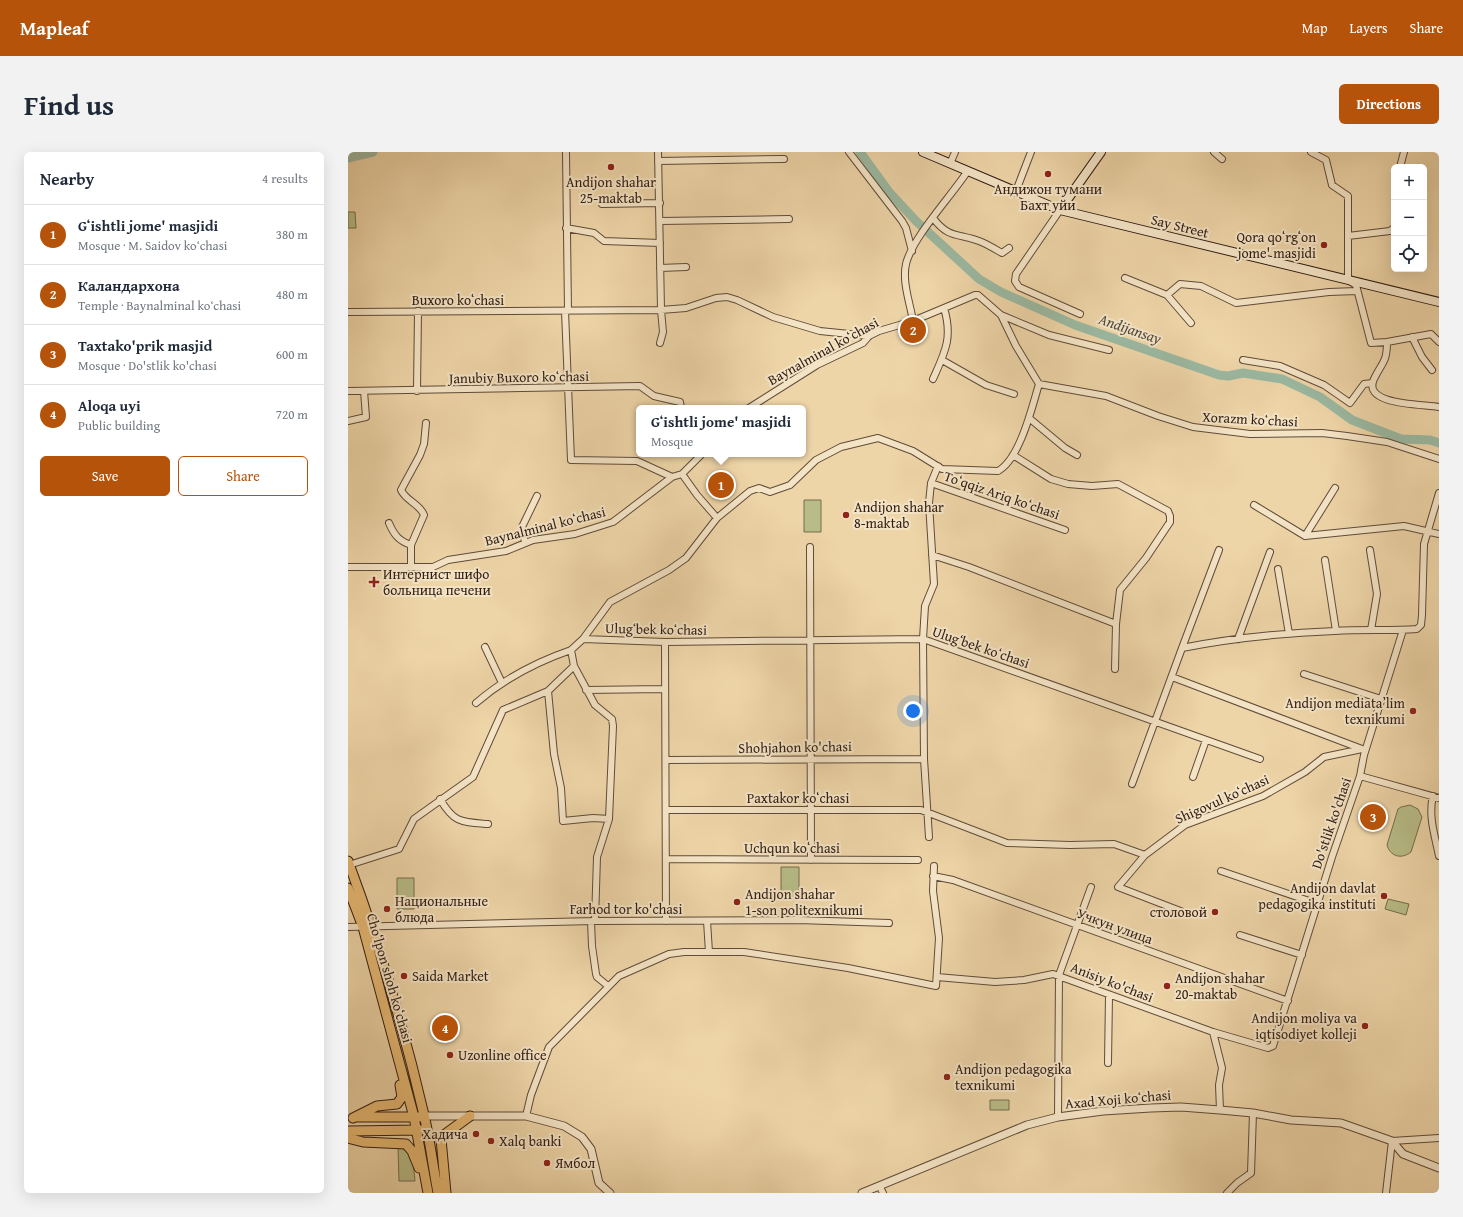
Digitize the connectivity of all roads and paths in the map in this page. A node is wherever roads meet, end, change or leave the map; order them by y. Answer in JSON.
{"nodes":[{"id":1,"x":566,"y":152,"type":"edge"},
{"id":2,"x":658,"y":152,"type":"edge"},
{"id":3,"x":850,"y":152,"type":"edge"},
{"id":4,"x":923,"y":152,"type":"edge"},
{"id":5,"x":955,"y":152,"type":"edge"},
{"id":6,"x":1031,"y":152,"type":"edge"},
{"id":7,"x":1102,"y":152,"type":"edge"},
{"id":8,"x":1214,"y":152,"type":"edge"},
{"id":9,"x":1311,"y":152,"type":"edge"},
{"id":10,"x":1404,"y":152,"type":"edge"},
{"id":11,"x":784,"y":159,"type":"dead end"},
{"id":12,"x":1222,"y":159,"type":"dead end"},
{"id":13,"x":658,"y":161,"type":"junction"},
{"id":14,"x":950,"y":164,"type":"junction"},
{"id":15,"x":1401,"y":164,"type":"edge"},
{"id":16,"x":967,"y":172,"type":"junction"},
{"id":17,"x":1016,"y":191,"type":"junction"},
{"id":18,"x":660,"y":203,"type":"junction"},
{"id":19,"x":602,"y":204,"type":"dead end"},
{"id":20,"x":1060,"y":210,"type":"junction"},
{"id":21,"x":789,"y":219,"type":"dead end"},
{"id":22,"x":932,"y":219,"type":"junction"},
{"id":23,"x":660,"y":221,"type":"junction"},
{"id":24,"x":566,"y":228,"type":"junction"},
{"id":25,"x":1391,"y":230,"type":"edge"},
{"id":26,"x":1348,"y":236,"type":"junction"},
{"id":27,"x":660,"y":243,"type":"junction"},
{"id":28,"x":1009,"y":248,"type":"dead end"},
{"id":29,"x":912,"y":251,"type":"junction"},
{"id":30,"x":686,"y":267,"type":"dead end"},
{"id":31,"x":660,"y":268,"type":"junction"},
{"id":32,"x":1125,"y":278,"type":"dead end"},
{"id":33,"x":1348,"y":280,"type":"junction"},
{"id":34,"x":1357,"y":291,"type":"junction"},
{"id":35,"x":1167,"y":296,"type":"junction"},
{"id":36,"x":1439,"y":302,"type":"edge"},
{"id":37,"x":944,"y":308,"type":"junction"},
{"id":38,"x":661,"y":310,"type":"junction"},
{"id":39,"x":418,"y":311,"type":"junction"},
{"id":40,"x":567,"y":311,"type":"junction"},
{"id":41,"x":348,"y":312,"type":"edge"},
{"id":42,"x":1080,"y":314,"type":"dead end"},
{"id":43,"x":1001,"y":315,"type":"junction"},
{"id":44,"x":913,"y":321,"type":"junction"},
{"id":45,"x":1191,"y":322,"type":"dead end"},
{"id":46,"x":869,"y":336,"type":"junction"},
{"id":47,"x":1412,"y":337,"type":"junction"},
{"id":48,"x":1387,"y":342,"type":"junction"},
{"id":49,"x":1439,"y":342,"type":"edge"},
{"id":50,"x":660,"y":343,"type":"dead end"},
{"id":51,"x":1109,"y":350,"type":"dead end"},
{"id":52,"x":942,"y":360,"type":"junction"},
{"id":53,"x":1243,"y":360,"type":"dead end"},
{"id":54,"x":1432,"y":370,"type":"dead end"},
{"id":55,"x":933,"y":379,"type":"dead end"},
{"id":56,"x":1039,"y":384,"type":"junction"},
{"id":57,"x":1372,"y":384,"type":"junction"},
{"id":58,"x":568,"y":388,"type":"junction"},
{"id":59,"x":348,"y":391,"type":"edge"},
{"id":60,"x":364,"y":391,"type":"junction"},
{"id":61,"x":417,"y":391,"type":"junction"},
{"id":62,"x":1014,"y":394,"type":"dead end"},
{"id":63,"x":680,"y":405,"type":"edge"},
{"id":64,"x":754,"y":405,"type":"edge"},
{"id":65,"x":1439,"y":407,"type":"edge"},
{"id":66,"x":1029,"y":418,"type":"junction"},
{"id":67,"x":348,"y":421,"type":"edge"},
{"id":68,"x":426,"y":423,"type":"dead end"},
{"id":69,"x":1078,"y":455,"type":"dead end"},
{"id":70,"x":1013,"y":456,"type":"junction"},
{"id":71,"x":699,"y":457,"type":"edge"},
{"id":72,"x":1439,"y":459,"type":"edge"},
{"id":73,"x":938,"y":466,"type":"junction"},
{"id":74,"x":682,"y":474,"type":"junction"},
{"id":75,"x":672,"y":476,"type":"junction"},
{"id":76,"x":931,"y":483,"type":"junction"},
{"id":77,"x":1335,"y":488,"type":"dead end"},
{"id":78,"x":1439,"y":493,"type":"edge"},
{"id":79,"x":537,"y":496,"type":"dead end"},
{"id":80,"x":1254,"y":505,"type":"dead end"},
{"id":81,"x":717,"y":518,"type":"junction"},
{"id":82,"x":389,"y":523,"type":"dead end"},
{"id":83,"x":1065,"y":530,"type":"dead end"},
{"id":84,"x":1427,"y":530,"type":"junction"},
{"id":85,"x":1439,"y":534,"type":"edge"},
{"id":86,"x":1305,"y":536,"type":"junction"},
{"id":87,"x":525,"y":543,"type":"junction"},
{"id":88,"x":411,"y":545,"type":"junction"},
{"id":89,"x":810,"y":547,"type":"dead end"},
{"id":90,"x":1220,"y":550,"type":"dead end"},
{"id":91,"x":1370,"y":550,"type":"dead end"},
{"id":92,"x":1270,"y":552,"type":"dead end"},
{"id":93,"x":932,"y":555,"type":"junction"},
{"id":94,"x":948,"y":560,"type":"junction"},
{"id":95,"x":1325,"y":560,"type":"dead end"},
{"id":96,"x":348,"y":567,"type":"edge"},
{"id":97,"x":411,"y":567,"type":"junction"},
{"id":98,"x":933,"y":567,"type":"junction"},
{"id":99,"x":1278,"y":569,"type":"dead end"},
{"id":100,"x":1116,"y":624,"type":"junction"},
{"id":101,"x":1371,"y":630,"type":"junction"},
{"id":102,"x":1403,"y":630,"type":"junction"},
{"id":103,"x":1336,"y":631,"type":"junction"},
{"id":104,"x":1289,"y":634,"type":"junction"},
{"id":105,"x":583,"y":639,"type":"junction"},
{"id":106,"x":923,"y":639,"type":"junction"},
{"id":107,"x":1238,"y":639,"type":"junction"},
{"id":108,"x":811,"y":640,"type":"junction"},
{"id":109,"x":665,"y":642,"type":"junction"},
{"id":110,"x":485,"y":647,"type":"dead end"},
{"id":111,"x":1182,"y":648,"type":"junction"},
{"id":112,"x":571,"y":650,"type":"junction"},
{"id":113,"x":574,"y":666,"type":"junction"},
{"id":114,"x":1115,"y":669,"type":"dead end"},
{"id":115,"x":1304,"y":674,"type":"dead end"},
{"id":116,"x":1172,"y":677,"type":"junction"},
{"id":117,"x":502,"y":683,"type":"junction"},
{"id":118,"x":664,"y":689,"type":"junction"},
{"id":119,"x":586,"y":690,"type":"junction"},
{"id":120,"x":548,"y":691,"type":"junction"},
{"id":121,"x":1381,"y":699,"type":"junction"},
{"id":122,"x":476,"y":703,"type":"dead end"},
{"id":123,"x":1154,"y":722,"type":"junction"},
{"id":124,"x":1206,"y":740,"type":"junction"},
{"id":125,"x":1363,"y":749,"type":"junction"},
{"id":126,"x":811,"y":758,"type":"junction"},
{"id":127,"x":924,"y":758,"type":"junction"},
{"id":128,"x":1260,"y":759,"type":"dead end"},
{"id":129,"x":666,"y":760,"type":"junction"},
{"id":130,"x":1360,"y":776,"type":"junction"},
{"id":131,"x":1193,"y":777,"type":"dead end"},
{"id":132,"x":1132,"y":784,"type":"dead end"},
{"id":133,"x":1436,"y":797,"type":"edge"},
{"id":134,"x":440,"y":800,"type":"junction"},
{"id":135,"x":667,"y":810,"type":"junction"},
{"id":136,"x":811,"y":810,"type":"junction"},
{"id":137,"x":928,"y":814,"type":"junction"},
{"id":138,"x":609,"y":819,"type":"junction"},
{"id":139,"x":488,"y":824,"type":"dead end"},
{"id":140,"x":929,"y":837,"type":"dead end"},
{"id":141,"x":1145,"y":855,"type":"junction"},
{"id":142,"x":1439,"y":856,"type":"edge"},
{"id":143,"x":666,"y":859,"type":"junction"},
{"id":144,"x":811,"y":860,"type":"junction"},
{"id":145,"x":918,"y":860,"type":"dead end"},
{"id":146,"x":349,"y":863,"type":"edge"},
{"id":147,"x":934,"y":866,"type":"dead end"},
{"id":148,"x":1221,"y":871,"type":"dead end"},
{"id":149,"x":934,"y":876,"type":"junction"},
{"id":150,"x":1091,"y":887,"type":"dead end"},
{"id":151,"x":348,"y":888,"type":"edge"},
{"id":152,"x":1318,"y":904,"type":"junction"},
{"id":153,"x":1183,"y":912,"type":"dead end"},
{"id":154,"x":593,"y":921,"type":"junction"},
{"id":155,"x":666,"y":921,"type":"junction"},
{"id":156,"x":707,"y":921,"type":"junction"},
{"id":157,"x":889,"y":923,"type":"dead end"},
{"id":158,"x":1078,"y":926,"type":"junction"},
{"id":159,"x":348,"y":927,"type":"edge"},
{"id":160,"x":363,"y":927,"type":"junction"},
{"id":161,"x":373,"y":927,"type":"junction"},
{"id":162,"x":1240,"y":935,"type":"dead end"},
{"id":163,"x":709,"y":952,"type":"junction"},
{"id":164,"x":1302,"y":955,"type":"junction"},
{"id":165,"x":1059,"y":975,"type":"junction"},
{"id":166,"x":937,"y":978,"type":"junction"},
{"id":167,"x":608,"y":986,"type":"junction"},
{"id":168,"x":1109,"y":995,"type":"junction"},
{"id":169,"x":1288,"y":1001,"type":"junction"},
{"id":170,"x":1213,"y":1032,"type":"junction"},
{"id":171,"x":393,"y":1038,"type":"junction"},
{"id":172,"x":1273,"y":1046,"type":"joint"},
{"id":173,"x":1108,"y":1063,"type":"dead end"},
{"id":174,"x":1220,"y":1110,"type":"junction"},
{"id":175,"x":1253,"y":1113,"type":"junction"},
{"id":176,"x":470,"y":1116,"type":"junction"},
{"id":177,"x":526,"y":1116,"type":"junction"},
{"id":178,"x":1058,"y":1117,"type":"junction"},
{"id":179,"x":350,"y":1118,"type":"edge"},
{"id":180,"x":420,"y":1123,"type":"junction"},
{"id":181,"x":348,"y":1131,"type":"edge"},
{"id":182,"x":348,"y":1138,"type":"edge"},
{"id":183,"x":1439,"y":1138,"type":"edge"},
{"id":184,"x":1392,"y":1141,"type":"junction"},
{"id":185,"x":1439,"y":1168,"type":"edge"},
{"id":186,"x":881,"y":1190,"type":"edge"},
{"id":187,"x":427,"y":1191,"type":"edge"},
{"id":188,"x":438,"y":1193,"type":"edge"},
{"id":189,"x":446,"y":1193,"type":"edge"},
{"id":190,"x":610,"y":1193,"type":"edge"},
{"id":191,"x":862,"y":1193,"type":"edge"},
{"id":192,"x":1227,"y":1193,"type":"edge"},
{"id":193,"x":1386,"y":1193,"type":"edge"}],
"edges":[{"from":1,"to":24,"type":"street"},
{"from":2,"to":13,"type":"street"},
{"from":3,"to":29,"type":"street"},
{"from":4,"to":14,"type":"main road","name":"Say Street"},
{"from":5,"to":14,"type":"street"},
{"from":6,"to":17,"type":"street"},
{"from":7,"to":20,"type":"main road"},
{"from":8,"to":12,"type":"street"},
{"from":9,"to":26,"type":"street"},
{"from":10,"to":15,"type":"street"},
{"from":11,"to":13,"type":"street"},
{"from":13,"to":18,"type":"street"},
{"from":14,"to":16,"type":"main road","name":"Say Street"},
{"from":16,"to":17,"type":"main road","name":"Say Street"},
{"from":16,"to":22,"type":"street"},
{"from":17,"to":20,"type":"main road","name":"Say Street"},
{"from":18,"to":19,"type":"street"},
{"from":18,"to":23,"type":"street"},
{"from":20,"to":33,"type":"main road","name":"Say Street"},
{"from":20,"to":42,"type":"street"},
{"from":21,"to":23,"type":"street"},
{"from":22,"to":28,"type":"street"},
{"from":22,"to":29,"type":"street"},
{"from":23,"to":27,"type":"street"},
{"from":24,"to":27,"type":"street"},
{"from":24,"to":40,"type":"street"},
{"from":25,"to":26,"type":"street"},
{"from":26,"to":33,"type":"street"},
{"from":27,"to":31,"type":"street"},
{"from":29,"to":44,"type":"street"},
{"from":30,"to":31,"type":"street"},
{"from":31,"to":38,"type":"street"},
{"from":32,"to":35,"type":"street"},
{"from":33,"to":34,"type":"street"},
{"from":33,"to":36,"type":"main road","name":"Say Street"},
{"from":34,"to":35,"type":"street"},
{"from":34,"to":48,"type":"street"},
{"from":35,"to":45,"type":"street"},
{"from":37,"to":43,"type":"street","name":"Baynalminal koʻchasi"},
{"from":37,"to":44,"type":"street","name":"Baynalminal koʻchasi"},
{"from":37,"to":52,"type":"street"},
{"from":38,"to":40,"type":"street","name":"Buxoro koʻchasi"},
{"from":38,"to":46,"type":"street","name":"Buxoro koʻchasi"},
{"from":38,"to":50,"type":"street"},
{"from":39,"to":40,"type":"street","name":"Buxoro koʻchasi"},
{"from":39,"to":41,"type":"street","name":"Buxoro koʻchasi"},
{"from":39,"to":61,"type":"street"},
{"from":40,"to":58,"type":"street"},
{"from":43,"to":51,"type":"street"},
{"from":43,"to":56,"type":"street"},
{"from":44,"to":46,"type":"street","name":"Baynalminal koʻchasi"},
{"from":46,"to":64,"type":"street","name":"Baynalminal koʻchasi"},
{"from":47,"to":48,"type":"street"},
{"from":47,"to":49,"type":"street"},
{"from":47,"to":54,"type":"street"},
{"from":48,"to":57,"type":"street"},
{"from":52,"to":55,"type":"street"},
{"from":52,"to":62,"type":"street"},
{"from":53,"to":57,"type":"street"},
{"from":56,"to":66,"type":"street"},
{"from":56,"to":72,"type":"street","name":"Xorazm koʻchasi"},
{"from":57,"to":65,"type":"street"},
{"from":58,"to":61,"type":"street","name":"Janubiy Buxoro koʻchasi"},
{"from":58,"to":63,"type":"street","name":"Janubiy Buxoro koʻchasi"},
{"from":58,"to":75,"type":"street"},
{"from":59,"to":60,"type":"street","name":"Janubiy Buxoro koʻchasi"},
{"from":60,"to":61,"type":"street","name":"Janubiy Buxoro koʻchasi"},
{"from":60,"to":67,"type":"street"},
{"from":66,"to":69,"type":"street"},
{"from":66,"to":70,"type":"street"},
{"from":68,"to":88,"type":"street"},
{"from":70,"to":73,"type":"street"},
{"from":70,"to":100,"type":"street"},
{"from":71,"to":74,"type":"street"},
{"from":73,"to":76,"type":"street","name":"Toʻqqiz Ariq koʻchasi"},
{"from":73,"to":81,"type":"street"},
{"from":74,"to":75,"type":"street","name":"Baynalminal koʻchasi"},
{"from":74,"to":81,"type":"street"},
{"from":75,"to":87,"type":"street","name":"Baynalminal koʻchasi"},
{"from":76,"to":83,"type":"street","name":"Toʻqqiz Ariq koʻchasi"},
{"from":76,"to":93,"type":"street","name":"Toʻqqiz Ariq koʻchasi"},
{"from":77,"to":86,"type":"street"},
{"from":78,"to":84,"type":"street"},
{"from":79,"to":87,"type":"street"},
{"from":80,"to":86,"type":"street"},
{"from":81,"to":105,"type":"street"},
{"from":82,"to":88,"type":"street"},
{"from":84,"to":85,"type":"street"},
{"from":84,"to":86,"type":"street"},
{"from":84,"to":102,"type":"street"},
{"from":87,"to":97,"type":"street","name":"Baynalminal koʻchasi"},
{"from":88,"to":97,"type":"street"},
{"from":89,"to":108,"type":"street"},
{"from":90,"to":111,"type":"street"},
{"from":91,"to":101,"type":"street"},
{"from":92,"to":107,"type":"street"},
{"from":93,"to":94,"type":"street"},
{"from":93,"to":98,"type":"street","name":"Toʻqqiz Ariq koʻchasi"},
{"from":94,"to":98,"type":"street"},
{"from":94,"to":100,"type":"street"},
{"from":95,"to":103,"type":"street"},
{"from":96,"to":97,"type":"street","name":"Baynalminal koʻchasi"},
{"from":98,"to":106,"type":"street","name":"Toʻqqiz Ariq koʻchasi"},
{"from":99,"to":104,"type":"street"},
{"from":100,"to":114,"type":"street"},
{"from":101,"to":102,"type":"street"},
{"from":101,"to":103,"type":"street"},
{"from":102,"to":121,"type":"street","name":"Do'stlik ko'chasi"},
{"from":103,"to":104,"type":"street"},
{"from":104,"to":107,"type":"street"},
{"from":105,"to":109,"type":"street","name":"Ulugʻbek koʻchasi"},
{"from":105,"to":112,"type":"street"},
{"from":106,"to":108,"type":"street","name":"Ulugʻbek koʻchasi"},
{"from":106,"to":123,"type":"street","name":"Ulugʻbek koʻchasi"},
{"from":106,"to":127,"type":"street","name":"Toʻqqiz Ariq koʻchasi"},
{"from":107,"to":111,"type":"street"},
{"from":108,"to":109,"type":"street","name":"Ulugʻbek koʻchasi"},
{"from":108,"to":126,"type":"street"},
{"from":109,"to":118,"type":"street"},
{"from":110,"to":117,"type":"street"},
{"from":111,"to":116,"type":"street"},
{"from":112,"to":113,"type":"street"},
{"from":112,"to":117,"type":"street"},
{"from":113,"to":119,"type":"street"},
{"from":113,"to":120,"type":"street"},
{"from":115,"to":121,"type":"street"},
{"from":116,"to":123,"type":"street"},
{"from":116,"to":125,"type":"street"},
{"from":117,"to":122,"type":"street"},
{"from":118,"to":119,"type":"street"},
{"from":118,"to":129,"type":"street"},
{"from":119,"to":138,"type":"street"},
{"from":120,"to":134,"type":"street"},
{"from":120,"to":138,"type":"street"},
{"from":121,"to":125,"type":"street","name":"Do'stlik ko'chasi"},
{"from":123,"to":124,"type":"street","name":"Ulugʻbek koʻchasi"},
{"from":123,"to":132,"type":"street"},
{"from":124,"to":128,"type":"street","name":"Ulugʻbek koʻchasi"},
{"from":124,"to":131,"type":"street"},
{"from":125,"to":130,"type":"street","name":"Do'stlik ko'chasi"},
{"from":125,"to":141,"type":"street","name":"Shigovul koʻchasi"},
{"from":126,"to":127,"type":"street","name":"Shohjahon ko'chasi"},
{"from":126,"to":129,"type":"street","name":"Shohjahon ko'chasi"},
{"from":126,"to":136,"type":"street"},
{"from":127,"to":137,"type":"street","name":"Toʻqqiz Ariq koʻchasi"},
{"from":129,"to":135,"type":"street"},
{"from":130,"to":133,"type":"street"},
{"from":130,"to":152,"type":"street","name":"Do'stlik ko'chasi"},
{"from":133,"to":142,"type":"street"},
{"from":134,"to":139,"type":"street"},
{"from":134,"to":146,"type":"street"},
{"from":135,"to":136,"type":"street","name":"Paxtakor koʻchasi"},
{"from":135,"to":143,"type":"street"},
{"from":136,"to":137,"type":"street","name":"Paxtakor koʻchasi"},
{"from":136,"to":144,"type":"street"},
{"from":137,"to":140,"type":"street","name":"Toʻqqiz Ariq koʻchasi"},
{"from":137,"to":141,"type":"street"},
{"from":138,"to":154,"type":"street"},
{"from":141,"to":153,"type":"street","name":"Shigovul koʻchasi"},
{"from":143,"to":144,"type":"street","name":"Uchqun koʻchasi"},
{"from":143,"to":155,"type":"street"},
{"from":144,"to":145,"type":"street","name":"Uchqun koʻchasi"},
{"from":146,"to":161,"type":"main road","name":"Choʻlpon shoh koʻchasi"},
{"from":147,"to":149,"type":"street"},
{"from":148,"to":152,"type":"street"},
{"from":149,"to":158,"type":"street","name":"Учкун улица"},
{"from":149,"to":166,"type":"street"},
{"from":150,"to":158,"type":"street"},
{"from":151,"to":160,"type":"main road","name":"Choʻlpon shoh koʻchasi"},
{"from":152,"to":164,"type":"street","name":"Do'stlik ko'chasi"},
{"from":154,"to":155,"type":"street","name":"Farhod tor ko'chasi"},
{"from":154,"to":161,"type":"street","name":"Farhod tor ko'chasi"},
{"from":154,"to":167,"type":"street"},
{"from":155,"to":156,"type":"street","name":"Farhod tor ko'chasi"},
{"from":156,"to":157,"type":"street","name":"Farhod tor ko'chasi"},
{"from":156,"to":163,"type":"street"},
{"from":158,"to":165,"type":"street"},
{"from":158,"to":169,"type":"street","name":"Учкун улица"},
{"from":159,"to":160,"type":"street","name":"Farhod tor ko'chasi"},
{"from":160,"to":161,"type":"street","name":"Farhod tor ko'chasi"},
{"from":160,"to":171,"type":"main road","name":"Choʻlpon shoh koʻchasi"},
{"from":161,"to":180,"type":"main road","name":"Choʻlpon shoh koʻchasi"},
{"from":162,"to":164,"type":"street"},
{"from":163,"to":166,"type":"street"},
{"from":163,"to":167,"type":"street"},
{"from":164,"to":169,"type":"street","name":"Do'stlik ko'chasi"},
{"from":165,"to":166,"type":"street","name":"Anisiy ko'chasi"},
{"from":165,"to":168,"type":"street","name":"Anisiy ko'chasi"},
{"from":165,"to":178,"type":"street"},
{"from":167,"to":177,"type":"street"},
{"from":168,"to":170,"type":"street","name":"Anisiy ko'chasi"},
{"from":168,"to":173,"type":"street"},
{"from":169,"to":172,"type":"street","name":"Do'stlik ko'chasi"},
{"from":170,"to":172,"type":"street","name":"Anisiy ko'chasi"},
{"from":170,"to":174,"type":"street"},
{"from":171,"to":179,"type":"main road"},
{"from":171,"to":180,"type":"main road","name":"Choʻlpon shoh koʻchasi"},
{"from":174,"to":175,"type":"street","name":"Axad Xoji koʻchasi"},
{"from":174,"to":178,"type":"street","name":"Axad Xoji koʻchasi"},
{"from":175,"to":184,"type":"street","name":"Axad Xoji koʻchasi"},
{"from":175,"to":192,"type":"street"},
{"from":176,"to":177,"type":"street"},
{"from":176,"to":180,"type":"street"},
{"from":176,"to":189,"type":"main road"},
{"from":177,"to":190,"type":"street"},
{"from":178,"to":186,"type":"street","name":"Axad Xoji koʻchasi"},
{"from":179,"to":180,"type":"main road"},
{"from":180,"to":181,"type":"main road"},
{"from":180,"to":187,"type":"main road","name":"Choʻlpon shoh koʻchasi"},
{"from":180,"to":188,"type":"main road","name":"Choʻlpon shoh koʻchasi"},
{"from":182,"to":187,"type":"main road"},
{"from":183,"to":184,"type":"street"},
{"from":184,"to":185,"type":"street"},
{"from":184,"to":193,"type":"street"},
{"from":186,"to":191,"type":"street","name":"Axad Xoji koʻchasi"}]}
